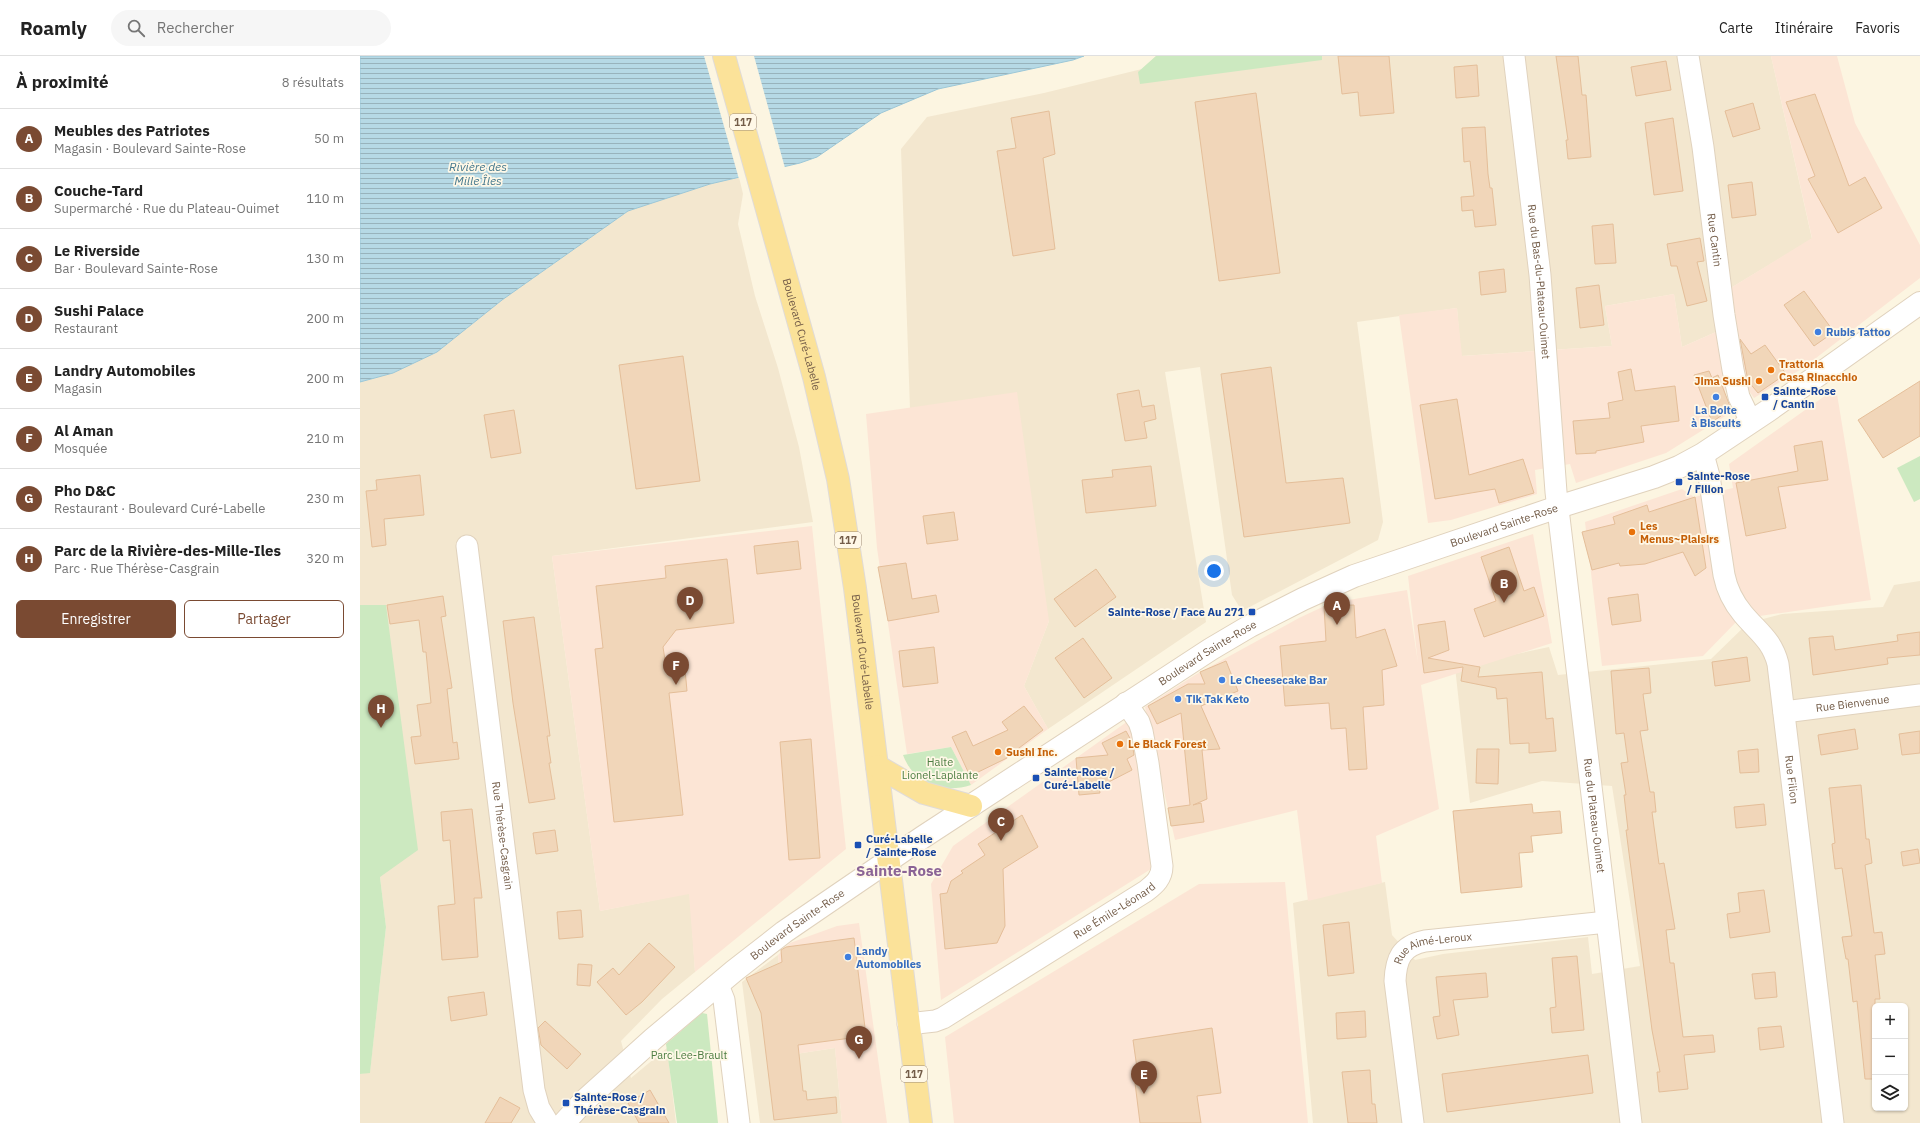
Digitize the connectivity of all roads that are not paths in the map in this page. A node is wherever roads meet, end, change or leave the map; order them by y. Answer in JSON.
{"nodes":[{"id":1,"x":724,"y":56,"type":"edge"},
{"id":2,"x":1514,"y":56,"type":"edge"},
{"id":3,"x":1688,"y":56,"type":"edge"},
{"id":4,"x":1920,"y":303,"type":"edge"},
{"id":5,"x":1751,"y":422,"type":"junction"},
{"id":6,"x":1703,"y":454,"type":"junction"},
{"id":7,"x":1558,"y":507,"type":"junction"},
{"id":8,"x":467,"y":546,"type":"dead end"},
{"id":9,"x":1920,"y":695,"type":"edge"},
{"id":10,"x":1126,"y":703,"type":"junction"},
{"id":11,"x":1784,"y":712,"type":"junction"},
{"id":12,"x":877,"y":766,"type":"junction"},
{"id":13,"x":971,"y":806,"type":"junction"},
{"id":14,"x":890,"y":860,"type":"junction"},
{"id":15,"x":1607,"y":922,"type":"junction"},
{"id":16,"x":716,"y":986,"type":"junction"},
{"id":17,"x":908,"y":1024,"type":"junction"},
{"id":18,"x":548,"y":1123,"type":"edge"},
{"id":19,"x":564,"y":1123,"type":"edge"},
{"id":20,"x":739,"y":1123,"type":"edge"},
{"id":21,"x":921,"y":1123,"type":"edge"},
{"id":22,"x":1413,"y":1123,"type":"edge"},
{"id":23,"x":1631,"y":1123,"type":"edge"},
{"id":24,"x":1833,"y":1123,"type":"edge"}],
"edges":[{"from":1,"to":12,"type":"main road","name":"Boulevard Curé-Labelle","number":"117"},
{"from":2,"to":7,"type":"street","name":"Rue du Bas-du-Plateau-Ouimet"},
{"from":3,"to":5,"type":"street","name":"Rue Cantin"},
{"from":4,"to":5,"type":"street","name":"Boulevard Sainte-Rose"},
{"from":5,"to":6,"type":"street","name":"Boulevard Sainte-Rose"},
{"from":6,"to":7,"type":"street","name":"Boulevard Sainte-Rose"},
{"from":6,"to":11,"type":"street","name":"Rue Filion"},
{"from":7,"to":10,"type":"street","name":"Boulevard Sainte-Rose"},
{"from":7,"to":15,"type":"street","name":"Rue du Plateau-Ouimet"},
{"from":8,"to":18,"type":"street","name":"Rue Thérèse-Casgrain"},
{"from":9,"to":11,"type":"street","name":"Rue Bienvenue"},
{"from":10,"to":13,"type":"street","name":"Boulevard Sainte-Rose"},
{"from":10,"to":17,"type":"street","name":"Rue Émile-Léonard"},
{"from":11,"to":24,"type":"street","name":"Rue Filion"},
{"from":12,"to":13,"type":"main road"},
{"from":12,"to":14,"type":"main road","name":"Boulevard Curé-Labelle","number":"117"},
{"from":13,"to":14,"type":"street","name":"Boulevard Sainte-Rose"},
{"from":14,"to":16,"type":"street","name":"Boulevard Sainte-Rose"},
{"from":14,"to":17,"type":"main road","name":"Boulevard Curé-Labelle","number":"117"},
{"from":15,"to":22,"type":"street","name":"Rue Aimé-Leroux"},
{"from":15,"to":23,"type":"street","name":"Rue du Plateau-Ouimet"},
{"from":16,"to":19,"type":"street","name":"Boulevard Sainte-Rose"},
{"from":16,"to":20,"type":"street"},
{"from":17,"to":21,"type":"main road","name":"Boulevard Curé-Labelle","number":"117"}]}
